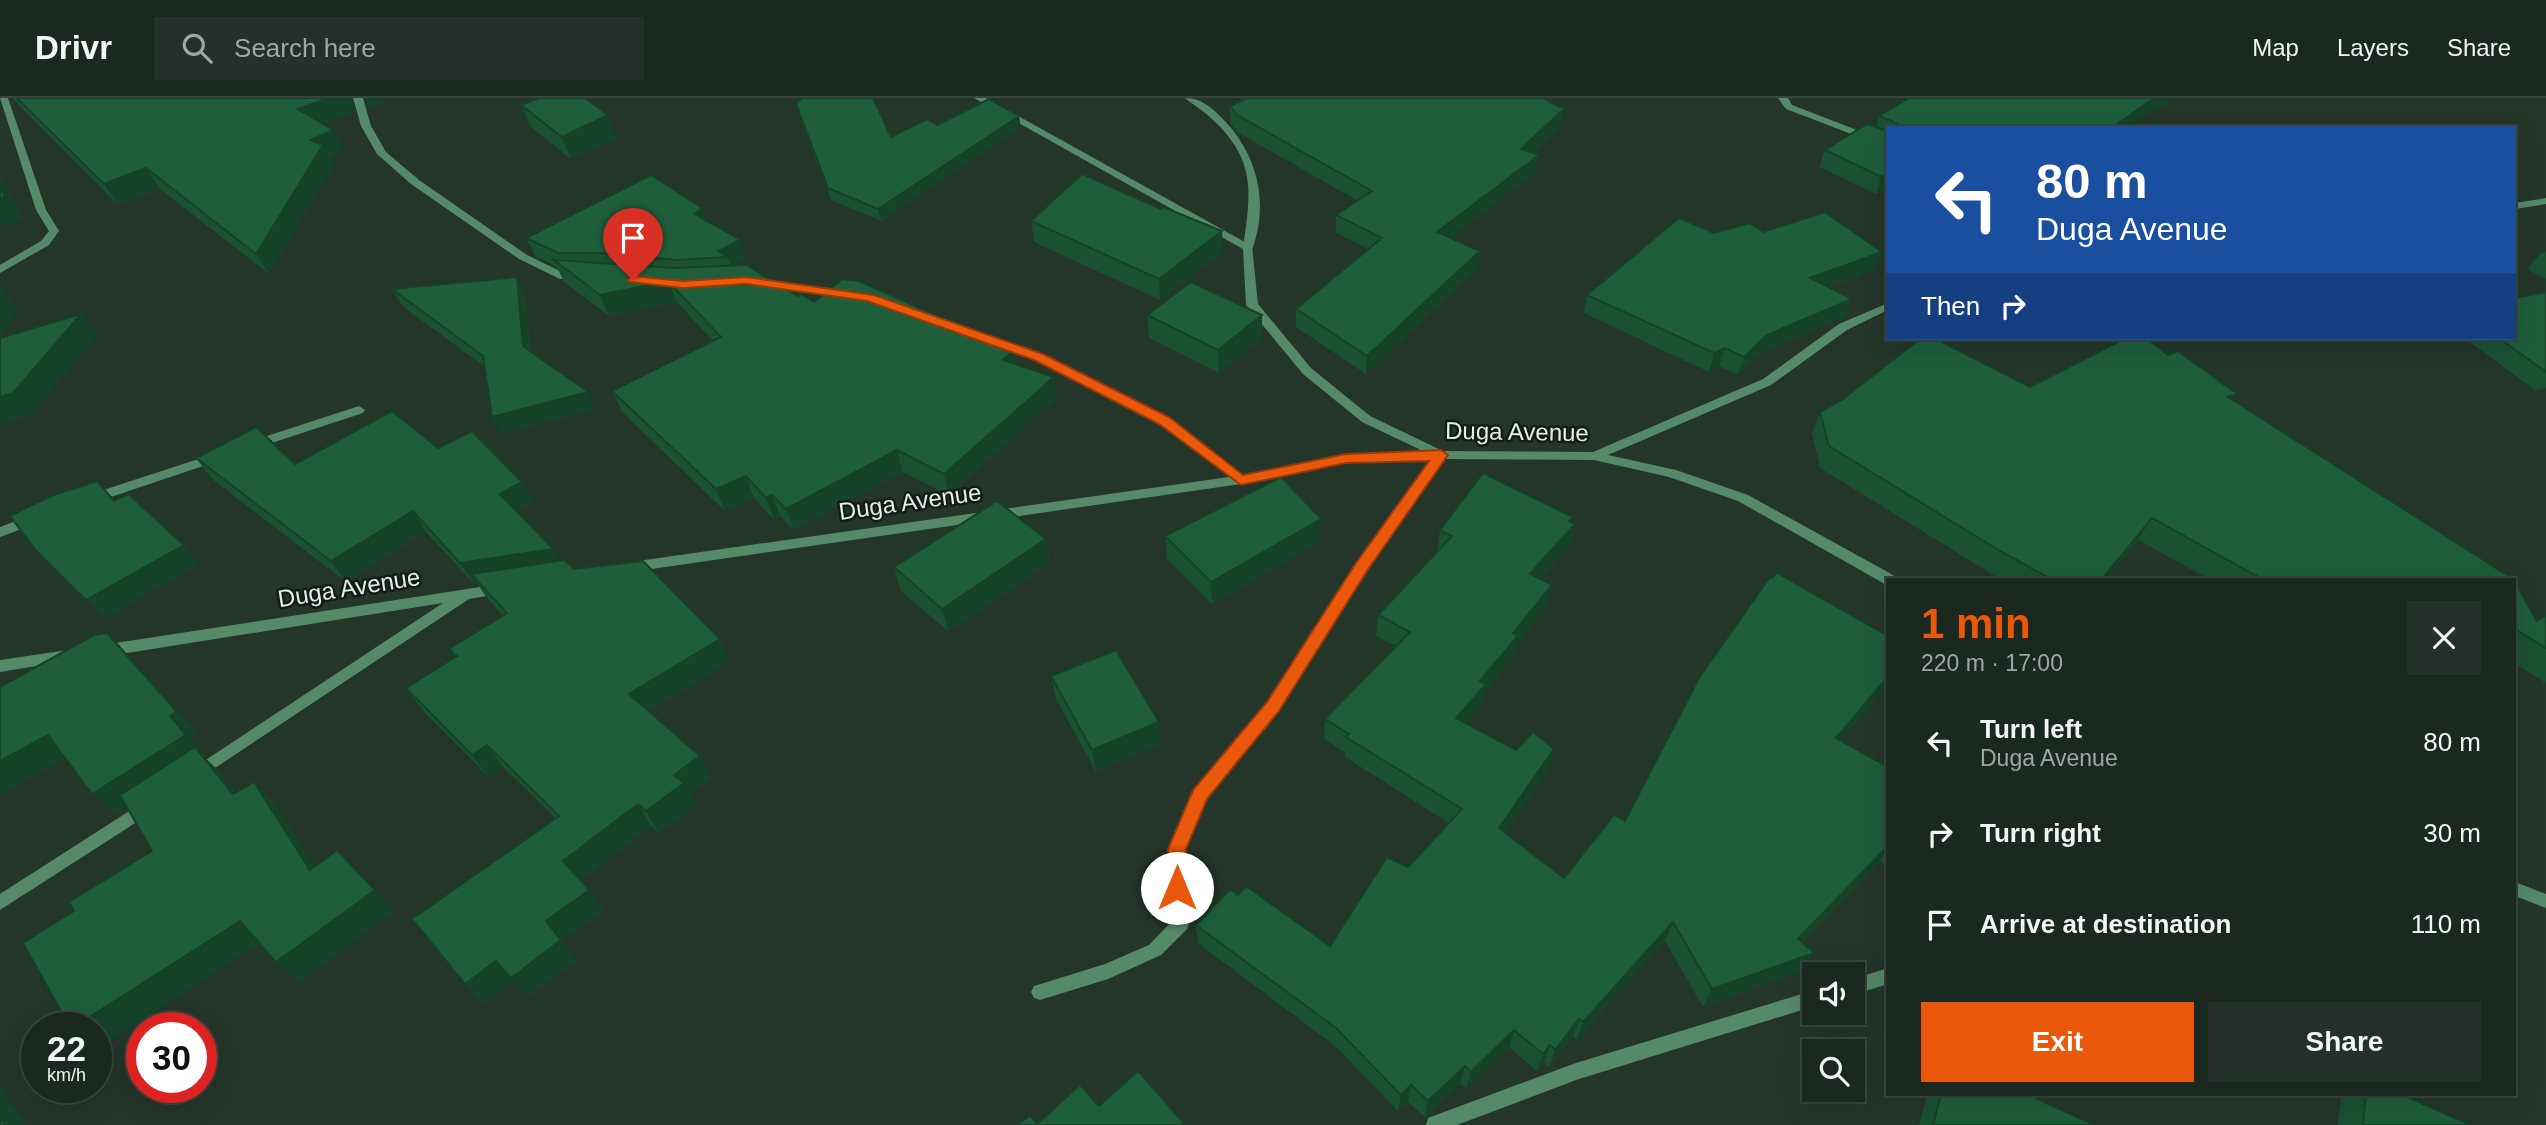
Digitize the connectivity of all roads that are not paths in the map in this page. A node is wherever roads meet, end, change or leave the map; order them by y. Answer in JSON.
{"nodes":[{"id":1,"x":3,"y":98,"type":"edge"},
{"id":2,"x":358,"y":98,"type":"edge"},
{"id":3,"x":979,"y":98,"type":"edge"},
{"id":4,"x":1190,"y":98,"type":"edge"},
{"id":5,"x":1783,"y":98,"type":"edge"},
{"id":6,"x":1886,"y":144,"type":"edge"},
{"id":7,"x":2546,"y":201,"type":"edge"},
{"id":8,"x":2516,"y":206,"type":"edge"},
{"id":9,"x":1248,"y":248,"type":"junction"},
{"id":10,"x":0,"y":270,"type":"edge"},
{"id":11,"x":597,"y":277,"type":"edge"},
{"id":12,"x":746,"y":280,"type":"edge"},
{"id":13,"x":856,"y":295,"type":"edge"},
{"id":14,"x":1886,"y":307,"type":"edge"},
{"id":15,"x":973,"y":334,"type":"edge"},
{"id":16,"x":359,"y":410,"type":"dead end"},
{"id":17,"x":1441,"y":455,"type":"junction"},
{"id":18,"x":1594,"y":456,"type":"junction"},
{"id":19,"x":1241,"y":480,"type":"junction"},
{"id":20,"x":81,"y":502,"type":"edge"},
{"id":21,"x":45,"y":515,"type":"edge"},
{"id":22,"x":0,"y":532,"type":"edge"},
{"id":23,"x":616,"y":569,"type":"edge"},
{"id":24,"x":1886,"y":578,"type":"edge"},
{"id":25,"x":521,"y":585,"type":"edge"},
{"id":26,"x":467,"y":594,"type":"junction"},
{"id":27,"x":0,"y":666,"type":"edge"},
{"id":28,"x":186,"y":781,"type":"edge"},
{"id":29,"x":162,"y":796,"type":"edge"},
{"id":30,"x":2516,"y":889,"type":"edge"},
{"id":31,"x":2546,"y":901,"type":"edge"},
{"id":32,"x":0,"y":903,"type":"edge"},
{"id":33,"x":1886,"y":977,"type":"edge"},
{"id":34,"x":1865,"y":983,"type":"edge"},
{"id":35,"x":1040,"y":992,"type":"dead end"},
{"id":36,"x":1802,"y":1002,"type":"edge"},
{"id":37,"x":1435,"y":1125,"type":"edge"}],
"edges":[{"from":1,"to":10,"type":"street"},
{"from":2,"to":11,"type":"street"},
{"from":3,"to":9,"type":"street"},
{"from":4,"to":9,"type":"street"},
{"from":5,"to":6,"type":"street"},
{"from":7,"to":8,"type":"street"},
{"from":9,"to":17,"type":"street"},
{"from":12,"to":13,"type":"street"},
{"from":14,"to":18,"type":"street"},
{"from":15,"to":19,"type":"street"},
{"from":16,"to":20,"type":"street"},
{"from":17,"to":18,"type":"street","name":"Duga Avenue"},
{"from":17,"to":19,"type":"street","name":"Duga Avenue"},
{"from":17,"to":35,"type":"street"},
{"from":18,"to":24,"type":"street","name":"Duga Avenue"},
{"from":19,"to":23,"type":"street","name":"Duga Avenue"},
{"from":21,"to":22,"type":"street"},
{"from":25,"to":26,"type":"street","name":"Duga Avenue"},
{"from":26,"to":27,"type":"street","name":"Duga Avenue"},
{"from":26,"to":28,"type":"street"},
{"from":29,"to":32,"type":"street"},
{"from":30,"to":31,"type":"street"},
{"from":33,"to":34,"type":"street"},
{"from":36,"to":37,"type":"street"}]}
